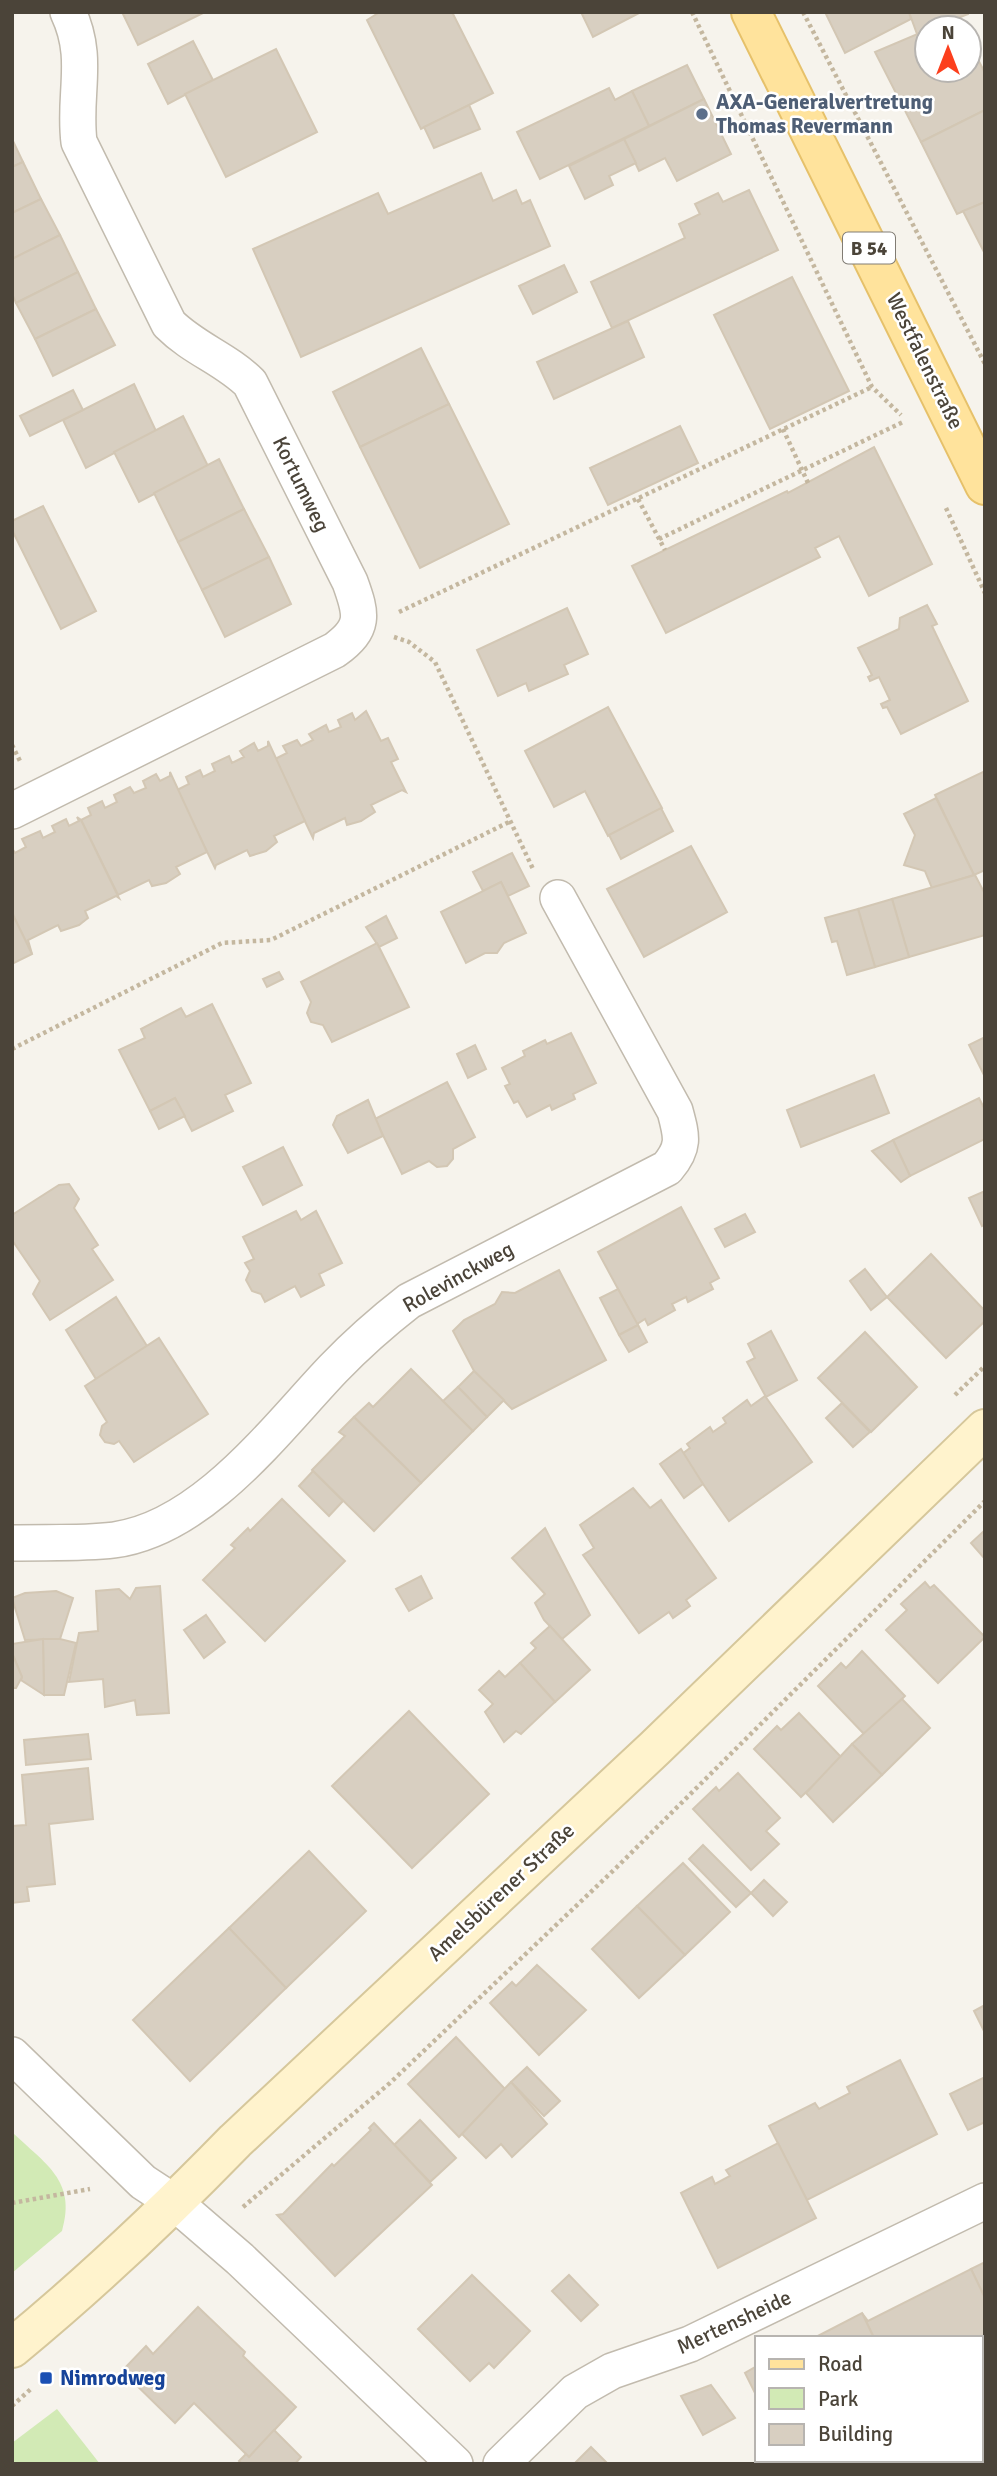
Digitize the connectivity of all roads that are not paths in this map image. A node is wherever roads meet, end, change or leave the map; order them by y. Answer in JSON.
{"nodes":[{"id":1,"x":68,"y":12,"type":"edge"},
{"id":2,"x":751,"y":12,"type":"edge"},
{"id":3,"x":985,"y":485,"type":"edge"},
{"id":4,"x":12,"y":811,"type":"edge"},
{"id":5,"x":558,"y":898,"type":"road end"},
{"id":6,"x":985,"y":1429,"type":"edge"},
{"id":7,"x":12,"y":1543,"type":"edge"},
{"id":8,"x":12,"y":2055,"type":"edge"},
{"id":9,"x":985,"y":2201,"type":"edge"},
{"id":10,"x":175,"y":2203,"type":"junction"},
{"id":11,"x":12,"y":2348,"type":"edge"},
{"id":12,"x":455,"y":2464,"type":"edge"},
{"id":13,"x":501,"y":2464,"type":"edge"}],
"edges":[{"from":1,"to":4,"type":"street","name":"Kortumweg"},
{"from":2,"to":3,"type":"main road","name":"Westfalenstraße","number":"B 54"},
{"from":5,"to":7,"type":"street","name":"Rolevinckweg"},
{"from":6,"to":10,"type":"street","name":"Amelsbürener Straße"},
{"from":8,"to":10,"type":"street"},
{"from":9,"to":13,"type":"street","name":"Mertensheide"},
{"from":10,"to":11,"type":"street","name":"Amelsbürener Straße"},
{"from":10,"to":12,"type":"street"}]}
